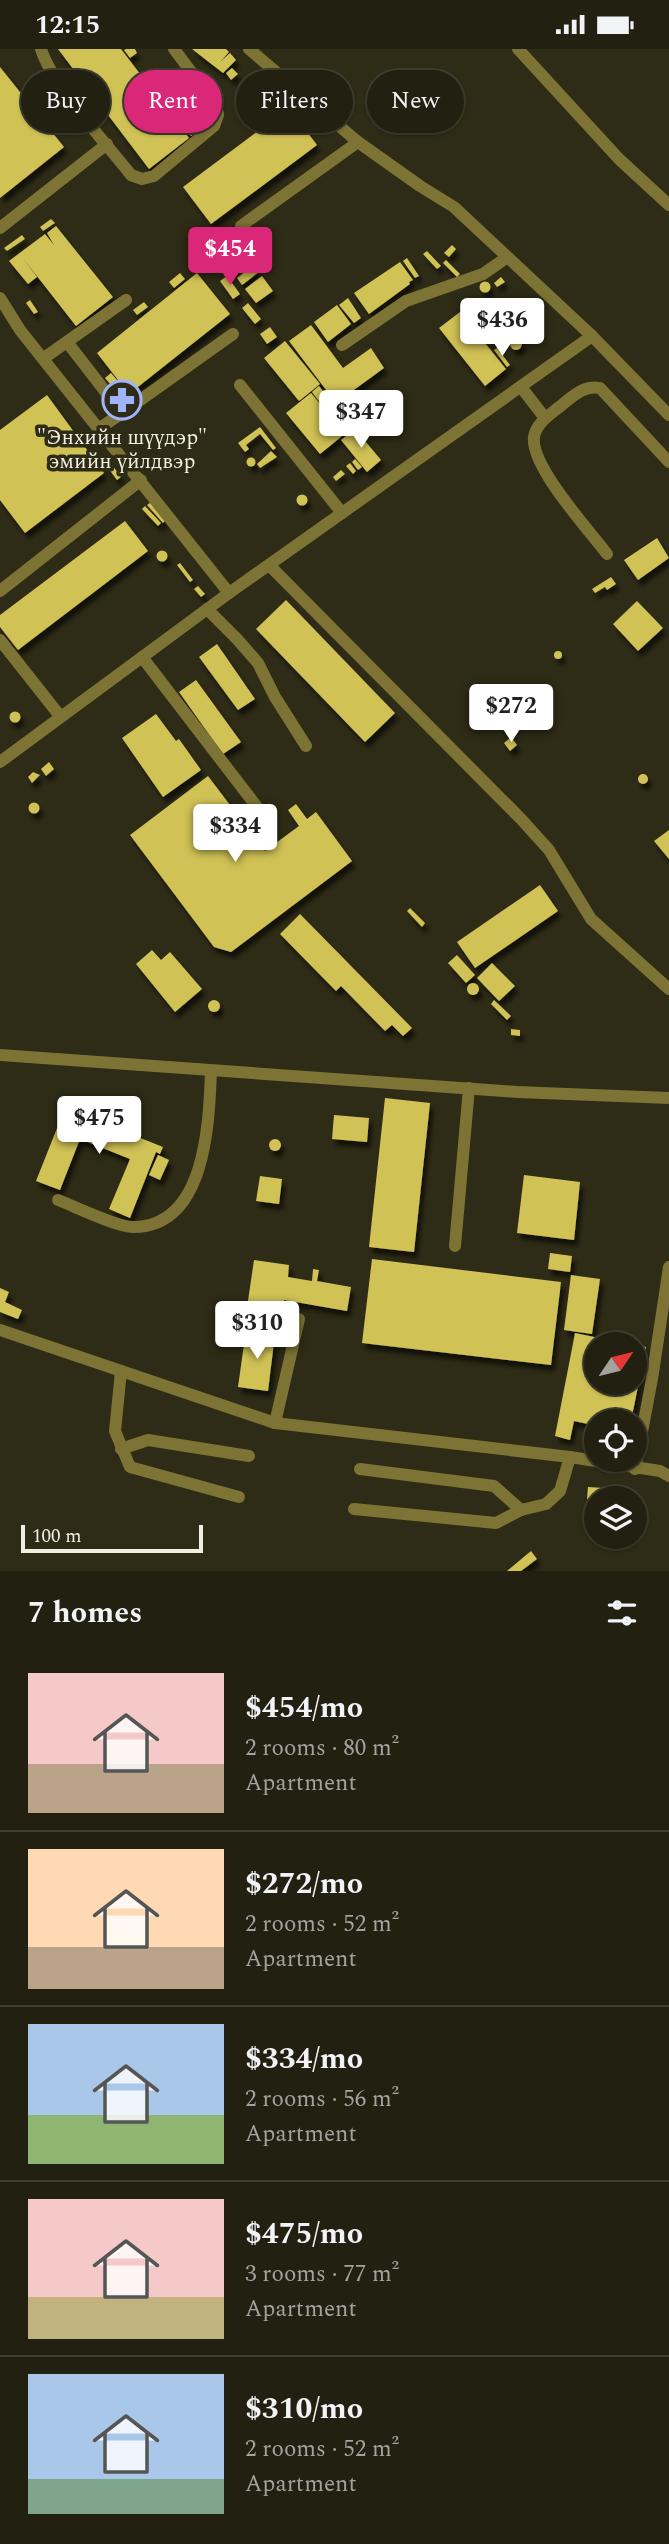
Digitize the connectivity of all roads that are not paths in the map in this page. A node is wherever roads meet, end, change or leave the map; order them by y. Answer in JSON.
{"nodes":[{"id":1,"x":41,"y":49,"type":"edge"},
{"id":2,"x":174,"y":49,"type":"edge"},
{"id":3,"x":249,"y":49,"type":"edge"},
{"id":4,"x":518,"y":49,"type":"edge"},
{"id":5,"x":358,"y":142,"type":"junction"},
{"id":6,"x":107,"y":144,"type":"junction"},
{"id":7,"x":668,"y":202,"type":"edge"},
{"id":8,"x":241,"y":226,"type":"dead end"},
{"id":9,"x":0,"y":228,"type":"edge"},
{"id":10,"x":506,"y":258,"type":"junction"},
{"id":11,"x":0,"y":298,"type":"edge"},
{"id":12,"x":126,"y":300,"type":"dead end"},
{"id":13,"x":233,"y":334,"type":"dead end"},
{"id":14,"x":592,"y":336,"type":"junction"},
{"id":15,"x":67,"y":342,"type":"junction"},
{"id":16,"x":342,"y":345,"type":"dead end"},
{"id":17,"x":44,"y":358,"type":"junction"},
{"id":18,"x":240,"y":385,"type":"dead end"},
{"id":19,"x":521,"y":387,"type":"junction"},
{"id":20,"x":122,"y":412,"type":"junction"},
{"id":21,"x":669,"y":415,"type":"edge"},
{"id":22,"x":545,"y":418,"type":"junction"},
{"id":23,"x":100,"y":428,"type":"junction"},
{"id":24,"x":669,"y":462,"type":"edge"},
{"id":25,"x":141,"y":479,"type":"junction"},
{"id":26,"x":342,"y":513,"type":"junction"},
{"id":27,"x":607,"y":554,"type":"dead end"},
{"id":28,"x":269,"y":565,"type":"junction"},
{"id":29,"x":0,"y":591,"type":"edge"},
{"id":30,"x":229,"y":593,"type":"junction"},
{"id":31,"x":207,"y":610,"type":"junction"},
{"id":32,"x":0,"y":640,"type":"edge"},
{"id":33,"x":142,"y":657,"type":"junction"},
{"id":34,"x":60,"y":716,"type":"junction"},
{"id":35,"x":306,"y":746,"type":"dead end"},
{"id":36,"x":0,"y":762,"type":"edge"},
{"id":37,"x":270,"y":824,"type":"dead end"},
{"id":38,"x":669,"y":989,"type":"edge"},
{"id":39,"x":0,"y":1055,"type":"edge"},
{"id":40,"x":211,"y":1071,"type":"junction"},
{"id":41,"x":469,"y":1088,"type":"junction"},
{"id":42,"x":669,"y":1098,"type":"edge"},
{"id":43,"x":58,"y":1200,"type":"dead end"},
{"id":44,"x":455,"y":1247,"type":"dead end"},
{"id":45,"x":669,"y":1266,"type":"edge"},
{"id":46,"x":667,"y":1293,"type":"edge"},
{"id":47,"x":299,"y":1319,"type":"dead end"},
{"id":48,"x":0,"y":1329,"type":"edge"},
{"id":49,"x":121,"y":1371,"type":"junction"},
{"id":50,"x":646,"y":1409,"type":"edge"},
{"id":51,"x":275,"y":1423,"type":"junction"},
{"id":52,"x":121,"y":1448,"type":"junction"},
{"id":53,"x":249,"y":1456,"type":"dead end"},
{"id":54,"x":570,"y":1457,"type":"junction"},
{"id":55,"x":584,"y":1460,"type":"edge"},
{"id":56,"x":360,"y":1469,"type":"dead end"},
{"id":57,"x":647,"y":1470,"type":"edge"},
{"id":58,"x":669,"y":1476,"type":"edge"},
{"id":59,"x":239,"y":1497,"type":"dead end"},
{"id":60,"x":354,"y":1509,"type":"dead end"},
{"id":61,"x":521,"y":1510,"type":"junction"}],
"edges":[{"from":1,"to":6,"type":"street"},
{"from":2,"to":6,"type":"street"},
{"from":3,"to":5,"type":"street"},
{"from":4,"to":7,"type":"street"},
{"from":5,"to":8,"type":"street"},
{"from":5,"to":10,"type":"street"},
{"from":6,"to":9,"type":"street"},
{"from":10,"to":14,"type":"street"},
{"from":10,"to":16,"type":"street"},
{"from":11,"to":17,"type":"street"},
{"from":12,"to":15,"type":"street"},
{"from":13,"to":20,"type":"street"},
{"from":14,"to":19,"type":"street"},
{"from":14,"to":21,"type":"street"},
{"from":15,"to":17,"type":"street"},
{"from":15,"to":20,"type":"street"},
{"from":17,"to":23,"type":"street"},
{"from":18,"to":26,"type":"street"},
{"from":19,"to":22,"type":"street"},
{"from":19,"to":26,"type":"street"},
{"from":20,"to":23,"type":"street"},
{"from":22,"to":24,"type":"street"},
{"from":22,"to":27,"type":"street"},
{"from":23,"to":25,"type":"street"},
{"from":25,"to":29,"type":"street"},
{"from":25,"to":30,"type":"street"},
{"from":26,"to":28,"type":"street"},
{"from":28,"to":30,"type":"street"},
{"from":28,"to":38,"type":"street"},
{"from":30,"to":31,"type":"street"},
{"from":31,"to":33,"type":"street"},
{"from":31,"to":35,"type":"street"},
{"from":32,"to":34,"type":"street"},
{"from":33,"to":34,"type":"street"},
{"from":33,"to":37,"type":"street"},
{"from":34,"to":36,"type":"street"},
{"from":39,"to":40,"type":"street"},
{"from":40,"to":41,"type":"street"},
{"from":40,"to":43,"type":"street"},
{"from":41,"to":42,"type":"street"},
{"from":41,"to":44,"type":"street"},
{"from":45,"to":46,"type":"street"},
{"from":46,"to":50,"type":"street"},
{"from":47,"to":51,"type":"street"},
{"from":48,"to":49,"type":"street"},
{"from":49,"to":51,"type":"street"},
{"from":49,"to":52,"type":"street"},
{"from":51,"to":54,"type":"street"},
{"from":52,"to":53,"type":"street"},
{"from":52,"to":59,"type":"street"},
{"from":54,"to":55,"type":"street"},
{"from":54,"to":61,"type":"street"},
{"from":56,"to":61,"type":"street"},
{"from":57,"to":58,"type":"street"},
{"from":60,"to":61,"type":"street"}]}
